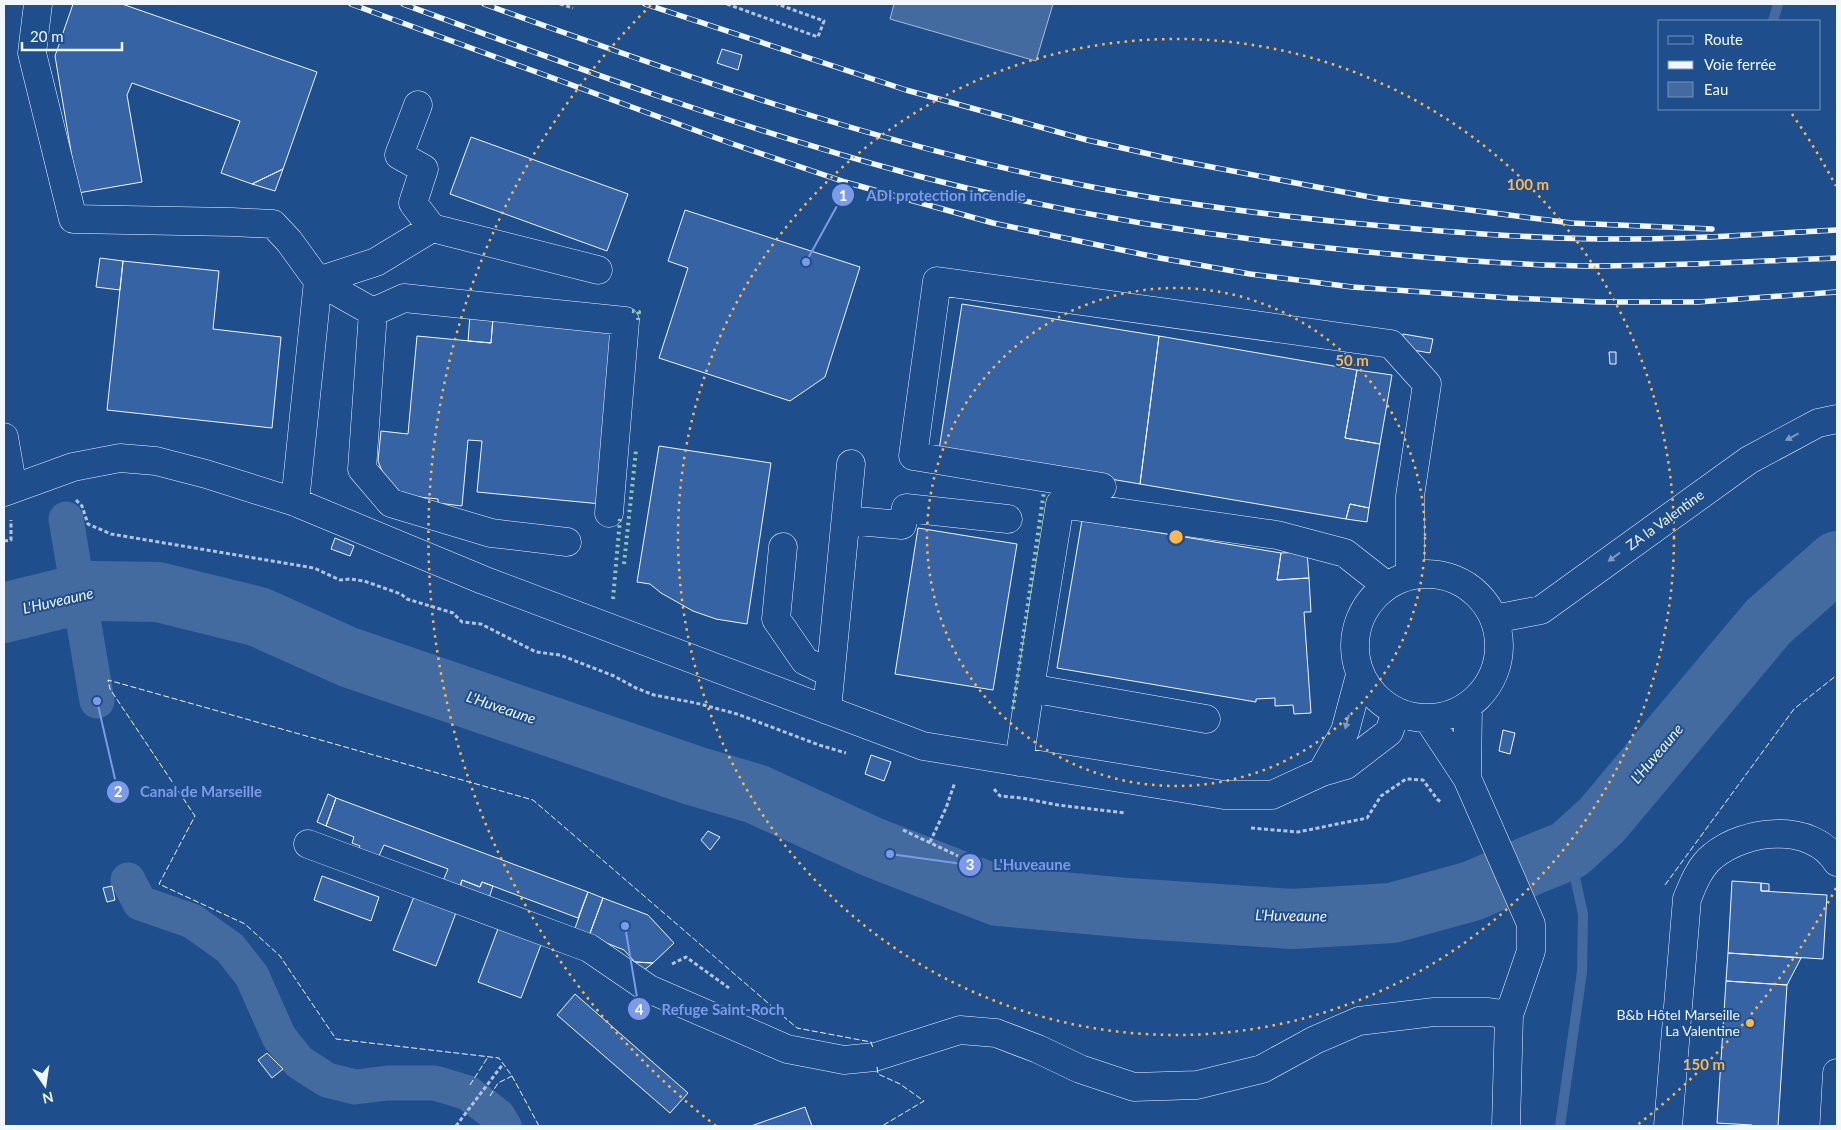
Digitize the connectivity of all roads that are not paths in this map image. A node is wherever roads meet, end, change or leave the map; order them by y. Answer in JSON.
{"nodes":[{"id":1,"x":38,"y":4,"type":"edge"},
{"id":2,"x":418,"y":104,"type":"dead end"},
{"id":3,"x":432,"y":228,"type":"junction"},
{"id":4,"x":598,"y":270,"type":"dead end"},
{"id":5,"x":318,"y":281,"type":"junction"},
{"id":6,"x":373,"y":312,"type":"junction"},
{"id":7,"x":1837,"y":419,"type":"edge"},
{"id":8,"x":4,"y":437,"type":"edge"},
{"id":9,"x":851,"y":464,"type":"dead end"},
{"id":10,"x":1102,"y":487,"type":"dead end"},
{"id":11,"x":8,"y":491,"type":"edge"},
{"id":12,"x":295,"y":502,"type":"junction"},
{"id":13,"x":609,"y":513,"type":"dead end"},
{"id":14,"x":1008,"y":519,"type":"dead end"},
{"id":15,"x":846,"y":520,"type":"junction"},
{"id":16,"x":567,"y":542,"type":"dead end"},
{"id":17,"x":783,"y":548,"type":"dead end"},
{"id":18,"x":1399,"y":581,"type":"junction"},
{"id":19,"x":1494,"y":619,"type":"junction"},
{"id":20,"x":830,"y":673,"type":"junction"},
{"id":21,"x":1360,"y":675,"type":"junction"},
{"id":22,"x":1030,"y":688,"type":"junction"},
{"id":23,"x":1468,"y":706,"type":"junction"},
{"id":24,"x":826,"y":710,"type":"junction"},
{"id":25,"x":1396,"y":712,"type":"junction"},
{"id":26,"x":1206,"y":719,"type":"dead end"},
{"id":27,"x":1428,"y":719,"type":"junction"},
{"id":28,"x":1019,"y":762,"type":"junction"},
{"id":29,"x":1322,"y":772,"type":"junction"},
{"id":30,"x":1467,"y":778,"type":"junction"},
{"id":31,"x":308,"y":844,"type":"dead end"},
{"id":32,"x":1837,"y":862,"type":"edge"},
{"id":33,"x":1508,"y":1015,"type":"junction"},
{"id":34,"x":1837,"y":1073,"type":"edge"},
{"id":35,"x":1506,"y":1126,"type":"edge"},
{"id":36,"x":1668,"y":1126,"type":"edge"},
{"id":37,"x":1834,"y":1126,"type":"edge"}],
"edges":[{"from":1,"to":5,"type":"street"},
{"from":2,"to":3,"type":"street"},
{"from":3,"to":4,"type":"street"},
{"from":3,"to":5,"type":"street"},
{"from":5,"to":6,"type":"street"},
{"from":5,"to":12,"type":"street"},
{"from":6,"to":13,"type":"street"},
{"from":6,"to":16,"type":"street"},
{"from":7,"to":19,"type":"street","name":"ZA la Valentine","one_way":true},
{"from":8,"to":11,"type":"street"},
{"from":9,"to":15,"type":"street"},
{"from":10,"to":18,"type":"street"},
{"from":11,"to":12,"type":"street"},
{"from":12,"to":24,"type":"street"},
{"from":14,"to":15,"type":"street"},
{"from":15,"to":20,"type":"street"},
{"from":17,"to":20,"type":"street"},
{"from":18,"to":19,"type":"street"},
{"from":18,"to":21,"type":"street"},
{"from":18,"to":22,"type":"street"},
{"from":19,"to":23,"type":"street"},
{"from":20,"to":24,"type":"street"},
{"from":21,"to":25,"type":"street"},
{"from":21,"to":29,"type":"street","one_way":true},
{"from":22,"to":26,"type":"street"},
{"from":22,"to":28,"type":"street"},
{"from":23,"to":27,"type":"street"},
{"from":23,"to":30,"type":"street"},
{"from":24,"to":28,"type":"street"},
{"from":25,"to":27,"type":"street"},
{"from":25,"to":29,"type":"street"},
{"from":27,"to":30,"type":"street"},
{"from":28,"to":29,"type":"street"},
{"from":30,"to":33,"type":"street"},
{"from":31,"to":33,"type":"street"},
{"from":32,"to":36,"type":"street"},
{"from":33,"to":35,"type":"street"},
{"from":34,"to":37,"type":"street"}]}
